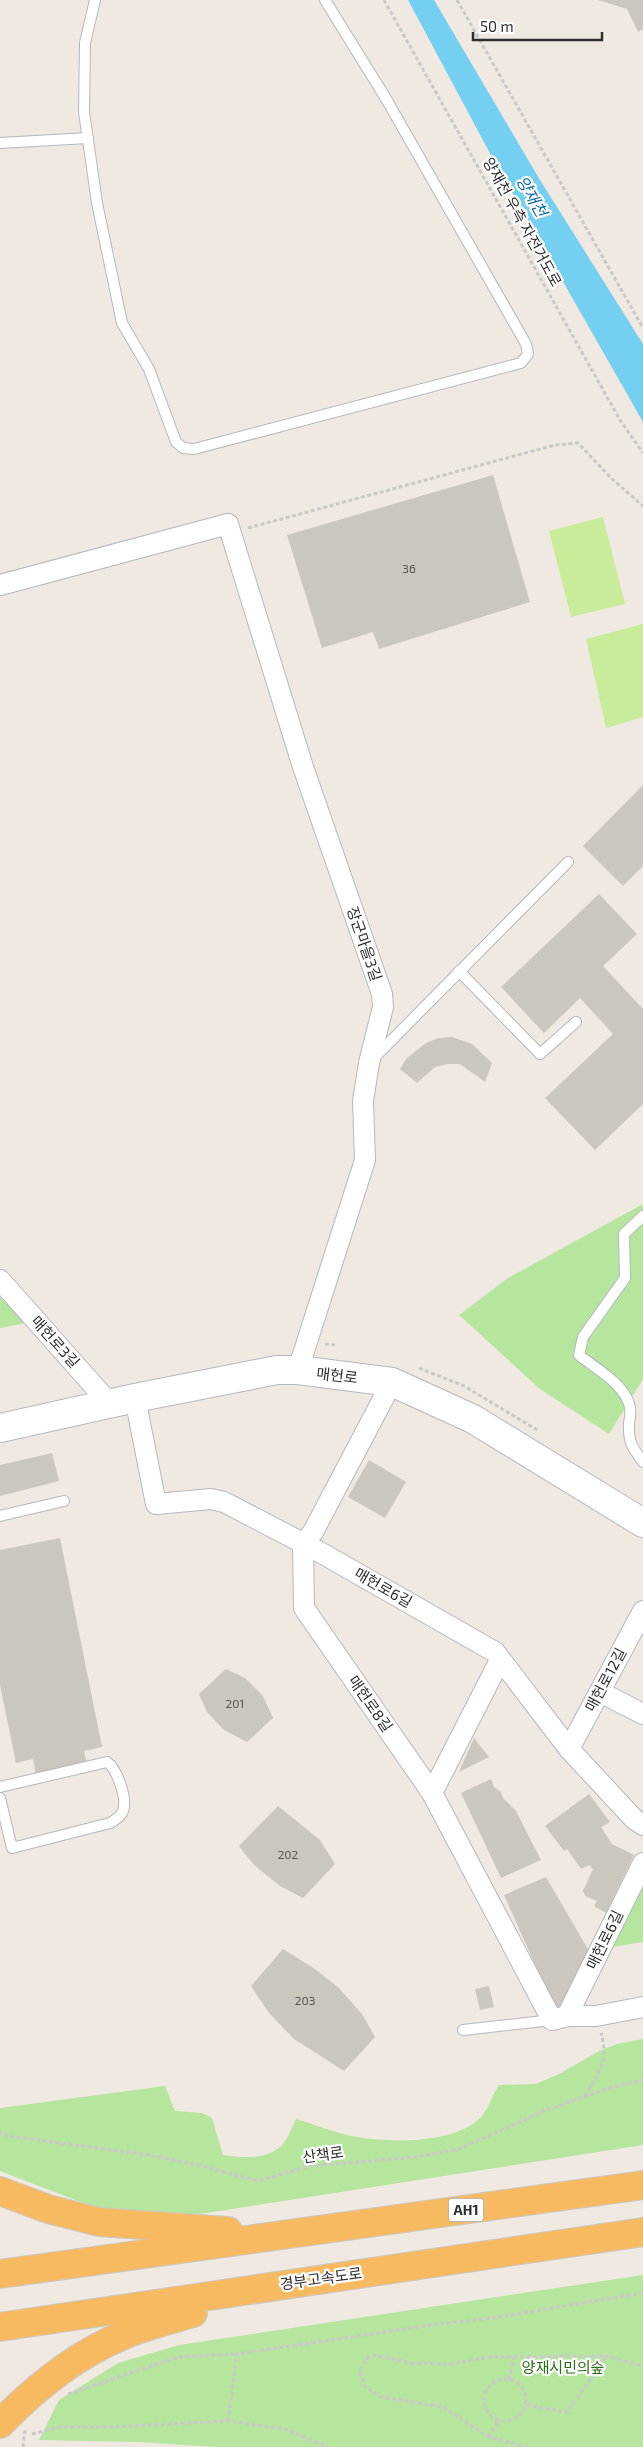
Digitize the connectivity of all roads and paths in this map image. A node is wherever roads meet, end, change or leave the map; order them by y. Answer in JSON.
{"nodes":[{"id":1,"x":95,"y":0,"type":"edge"},
{"id":2,"x":325,"y":0,"type":"edge"},
{"id":3,"x":384,"y":0,"type":"edge"},
{"id":4,"x":457,"y":0,"type":"edge"},
{"id":5,"x":88,"y":138,"type":"junction"},
{"id":6,"x":0,"y":143,"type":"edge"},
{"id":7,"x":643,"y":328,"type":"edge"},
{"id":8,"x":643,"y":453,"type":"edge"},
{"id":9,"x":643,"y":506,"type":"edge"},
{"id":10,"x":229,"y":528,"type":"junction"},
{"id":11,"x":0,"y":585,"type":"edge"},
{"id":12,"x":568,"y":862,"type":"dead end"},
{"id":13,"x":459,"y":971,"type":"junction"},
{"id":14,"x":576,"y":1022,"type":"dead end"},
{"id":15,"x":369,"y":1063,"type":"junction"},
{"id":16,"x":643,"y":1216,"type":"edge"},
{"id":17,"x":0,"y":1280,"type":"edge"},
{"id":18,"x":298,"y":1370,"type":"junction"},
{"id":19,"x":392,"y":1382,"type":"junction"},
{"id":20,"x":122,"y":1401,"type":"junction"},
{"id":21,"x":0,"y":1428,"type":"edge"},
{"id":22,"x":643,"y":1462,"type":"edge"},
{"id":23,"x":64,"y":1501,"type":"dead end"},
{"id":24,"x":0,"y":1516,"type":"edge"},
{"id":25,"x":643,"y":1523,"type":"edge"},
{"id":26,"x":303,"y":1545,"type":"junction"},
{"id":27,"x":643,"y":1611,"type":"edge"},
{"id":28,"x":500,"y":1660,"type":"junction"},
{"id":29,"x":600,"y":1692,"type":"junction"},
{"id":30,"x":643,"y":1714,"type":"edge"},
{"id":31,"x":569,"y":1749,"type":"junction"},
{"id":32,"x":0,"y":1788,"type":"edge"},
{"id":33,"x":432,"y":1793,"type":"junction"},
{"id":34,"x":0,"y":1798,"type":"edge"},
{"id":35,"x":643,"y":1825,"type":"edge"},
{"id":36,"x":643,"y":1863,"type":"edge"},
{"id":37,"x":643,"y":2007,"type":"edge"},
{"id":38,"x":596,"y":2016,"type":"junction"},
{"id":39,"x":560,"y":2018,"type":"junction"},
{"id":40,"x":463,"y":2030,"type":"dead end"},
{"id":41,"x":643,"y":2080,"type":"edge"},
{"id":42,"x":584,"y":2097,"type":"junction"},
{"id":43,"x":0,"y":2131,"type":"edge"},
{"id":44,"x":643,"y":2185,"type":"edge"},
{"id":45,"x":0,"y":2190,"type":"edge"},
{"id":46,"x":643,"y":2232,"type":"edge"},
{"id":47,"x":289,"y":2235,"type":"junction"},
{"id":48,"x":0,"y":2274,"type":"edge"},
{"id":49,"x":308,"y":2281,"type":"junction"},
{"id":50,"x":643,"y":2293,"type":"edge"},
{"id":51,"x":0,"y":2327,"type":"edge"},
{"id":52,"x":237,"y":2354,"type":"junction"},
{"id":53,"x":515,"y":2356,"type":"junction"},
{"id":54,"x":608,"y":2356,"type":"junction"},
{"id":55,"x":643,"y":2366,"type":"edge"},
{"id":56,"x":509,"y":2379,"type":"junction"},
{"id":57,"x":63,"y":2396,"type":"dead end"},
{"id":58,"x":526,"y":2405,"type":"junction"},
{"id":59,"x":228,"y":2420,"type":"junction"},
{"id":60,"x":498,"y":2420,"type":"junction"},
{"id":61,"x":12,"y":2425,"type":"edge"},
{"id":62,"x":32,"y":2434,"type":"dead end"},
{"id":63,"x":489,"y":2437,"type":"junction"},
{"id":64,"x":22,"y":2447,"type":"edge"},
{"id":65,"x":328,"y":2447,"type":"edge"},
{"id":66,"x":528,"y":2447,"type":"edge"}],
"edges":[{"from":1,"to":5,"type":"lane"},
{"from":2,"to":5,"type":"lane"},
{"from":3,"to":8,"type":"path","name":"양재천 우측 자전거도로"},
{"from":4,"to":7,"type":"path"},
{"from":5,"to":6,"type":"lane"},
{"from":9,"to":10,"type":"path"},
{"from":10,"to":11,"type":"street"},
{"from":10,"to":15,"type":"street","name":"장군마을3길"},
{"from":12,"to":13,"type":"lane"},
{"from":13,"to":14,"type":"lane"},
{"from":13,"to":15,"type":"lane"},
{"from":15,"to":18,"type":"street","name":"장군마을3길"},
{"from":16,"to":22,"type":"lane"},
{"from":17,"to":20,"type":"street","name":"매헌로3길"},
{"from":18,"to":19,"type":"main road","name":"매헌로"},
{"from":18,"to":20,"type":"main road","name":"매헌로"},
{"from":19,"to":25,"type":"main road","name":"매헌로"},
{"from":19,"to":26,"type":"street"},
{"from":20,"to":21,"type":"main road","name":"매헌로"},
{"from":20,"to":26,"type":"street","name":"매헌로6길"},
{"from":23,"to":24,"type":"lane"},
{"from":26,"to":28,"type":"street","name":"매헌로6길"},
{"from":26,"to":33,"type":"street","name":"매헌로8길"},
{"from":27,"to":29,"type":"street","name":"매헌로12길"},
{"from":28,"to":31,"type":"street","name":"매헌로6길"},
{"from":28,"to":33,"type":"street"},
{"from":29,"to":30,"type":"street"},
{"from":29,"to":31,"type":"street","name":"매헌로12길"},
{"from":31,"to":35,"type":"street","name":"매헌로6길"},
{"from":32,"to":34,"type":"lane"},
{"from":33,"to":39,"type":"street","name":"매헌로8길"},
{"from":36,"to":39,"type":"street","name":"매헌로6길"},
{"from":37,"to":38,"type":"street"},
{"from":38,"to":39,"type":"street"},
{"from":38,"to":42,"type":"path"},
{"from":39,"to":40,"type":"lane"},
{"from":41,"to":42,"type":"path","name":"산책로"},
{"from":42,"to":43,"type":"path","name":"산책로"},
{"from":44,"to":47,"type":"highway","number":"AH1"},
{"from":45,"to":47,"type":"highway"},
{"from":46,"to":49,"type":"highway","name":"경부고속도로"},
{"from":47,"to":48,"type":"highway","number":"AH1"},
{"from":49,"to":51,"type":"highway","name":"경부고속도로"},
{"from":49,"to":61,"type":"highway"},
{"from":50,"to":52,"type":"path"},
{"from":52,"to":57,"type":"path"},
{"from":52,"to":59,"type":"path"},
{"from":53,"to":54,"type":"path"},
{"from":53,"to":56,"type":"path"},
{"from":53,"to":63,"type":"path"},
{"from":54,"to":55,"type":"path"},
{"from":54,"to":58,"type":"path"},
{"from":56,"to":58,"type":"path"},
{"from":56,"to":60,"type":"path"},
{"from":58,"to":60,"type":"path"},
{"from":59,"to":62,"type":"path"},
{"from":59,"to":65,"type":"path"},
{"from":60,"to":63,"type":"path"},
{"from":61,"to":64,"type":"path"},
{"from":63,"to":66,"type":"path"}]}
